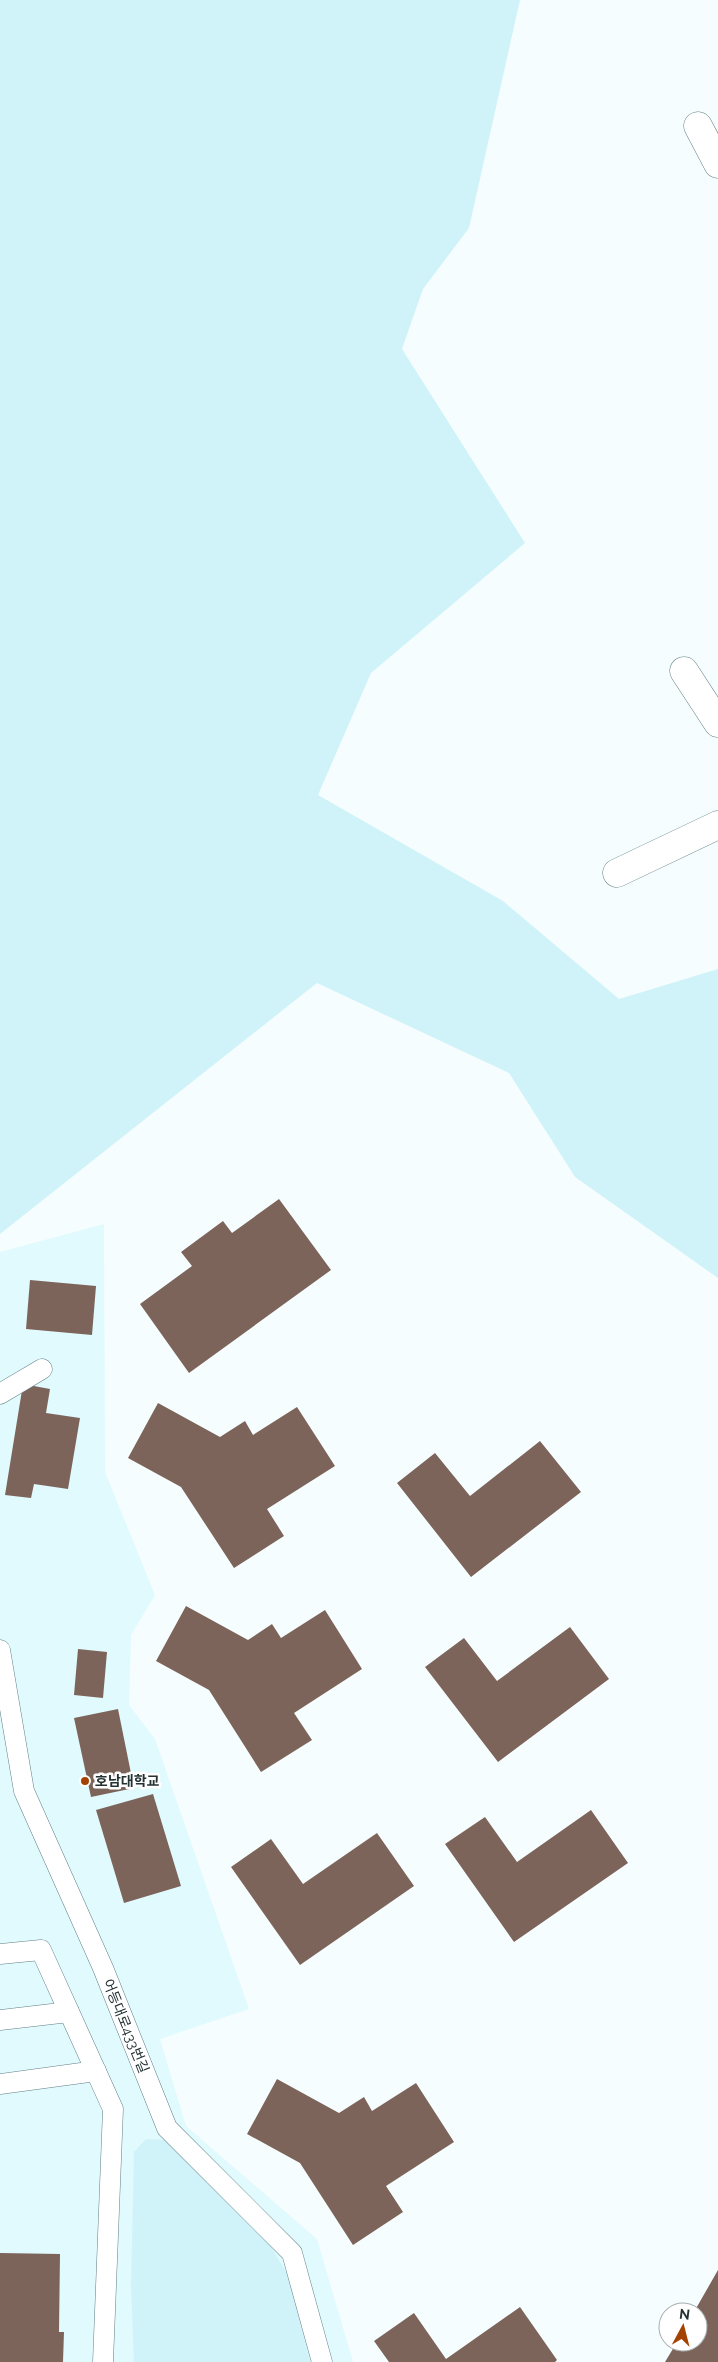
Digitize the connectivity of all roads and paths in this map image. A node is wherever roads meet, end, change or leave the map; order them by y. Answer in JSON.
{"nodes":[{"id":1,"x":698,"y":126,"type":"dead end"},
{"id":2,"x":718,"y":164,"type":"edge"},
{"id":3,"x":684,"y":671,"type":"dead end"},
{"id":4,"x":718,"y":723,"type":"edge"},
{"id":5,"x":718,"y":825,"type":"edge"},
{"id":6,"x":618,"y":873,"type":"dead end"},
{"id":7,"x":42,"y":1368,"type":"dead end"},
{"id":8,"x":0,"y":1394,"type":"edge"},
{"id":9,"x":0,"y":1650,"type":"edge"},
{"id":10,"x":0,"y":1954,"type":"edge"},
{"id":11,"x":69,"y":2012,"type":"junction"},
{"id":12,"x":0,"y":2020,"type":"edge"},
{"id":13,"x":96,"y":2071,"type":"junction"},
{"id":14,"x":0,"y":2084,"type":"edge"},
{"id":15,"x":104,"y":2362,"type":"edge"},
{"id":16,"x":322,"y":2362,"type":"edge"}],
"edges":[{"from":1,"to":2,"type":"street"},
{"from":3,"to":4,"type":"street"},
{"from":5,"to":6,"type":"street"},
{"from":7,"to":8,"type":"lane"},
{"from":9,"to":16,"type":"lane","name":"어등대로433번길"},
{"from":10,"to":11,"type":"lane"},
{"from":11,"to":12,"type":"lane"},
{"from":11,"to":13,"type":"lane"},
{"from":13,"to":14,"type":"lane"},
{"from":13,"to":15,"type":"lane"}]}
